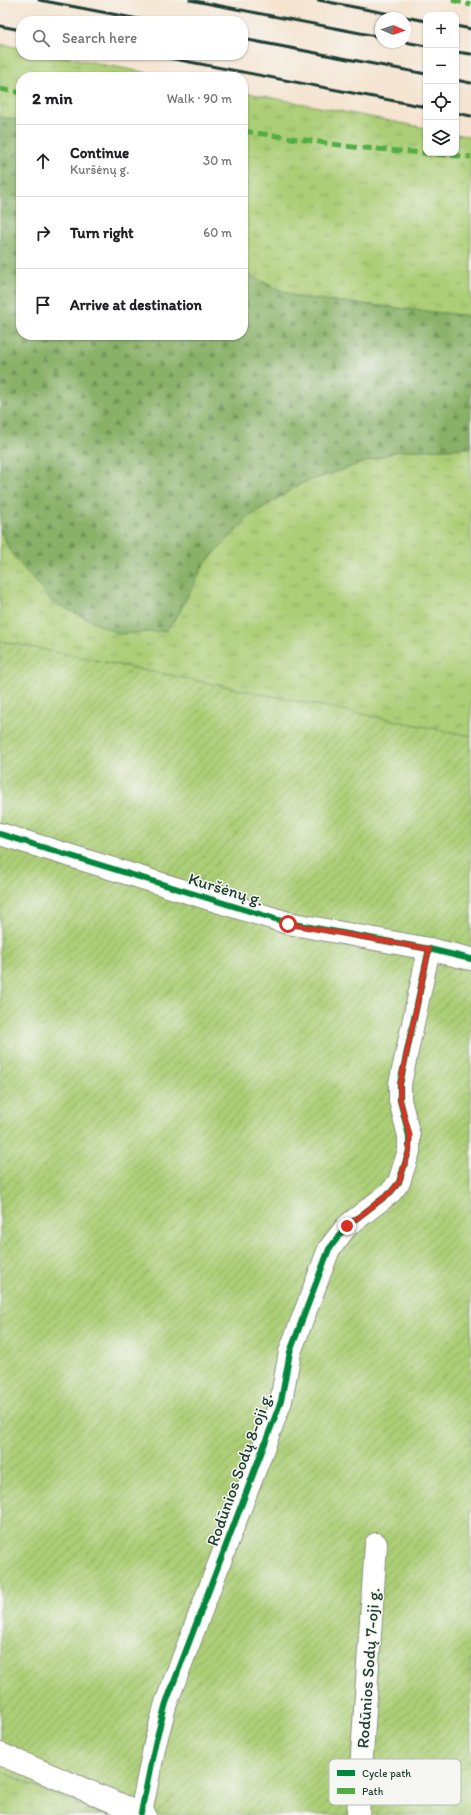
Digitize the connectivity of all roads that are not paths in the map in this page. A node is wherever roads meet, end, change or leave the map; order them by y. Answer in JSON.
{"nodes":[{"id":1,"x":0,"y":834,"type":"edge"},
{"id":2,"x":429,"y":949,"type":"junction"},
{"id":3,"x":471,"y":959,"type":"edge"},
{"id":4,"x":376,"y":1544,"type":"dead end"},
{"id":5,"x":0,"y":1754,"type":"edge"},
{"id":6,"x":362,"y":1759,"type":"edge"},
{"id":7,"x":359,"y":1805,"type":"edge"},
{"id":8,"x":143,"y":1814,"type":"edge"},
{"id":9,"x":358,"y":1815,"type":"edge"}],
"edges":[{"from":1,"to":2,"type":"street","name":"Kuršėnų g."},
{"from":2,"to":3,"type":"street","name":"Kuršėnų g."},
{"from":2,"to":8,"type":"street","name":"Rodūnios Sodų 8-oji g."},
{"from":4,"to":6,"type":"street","name":"Rodūnios Sodų 7-oji g."},
{"from":5,"to":8,"type":"street"},
{"from":7,"to":9,"type":"street","name":"Rodūnios Sodų 7-oji g."}]}
